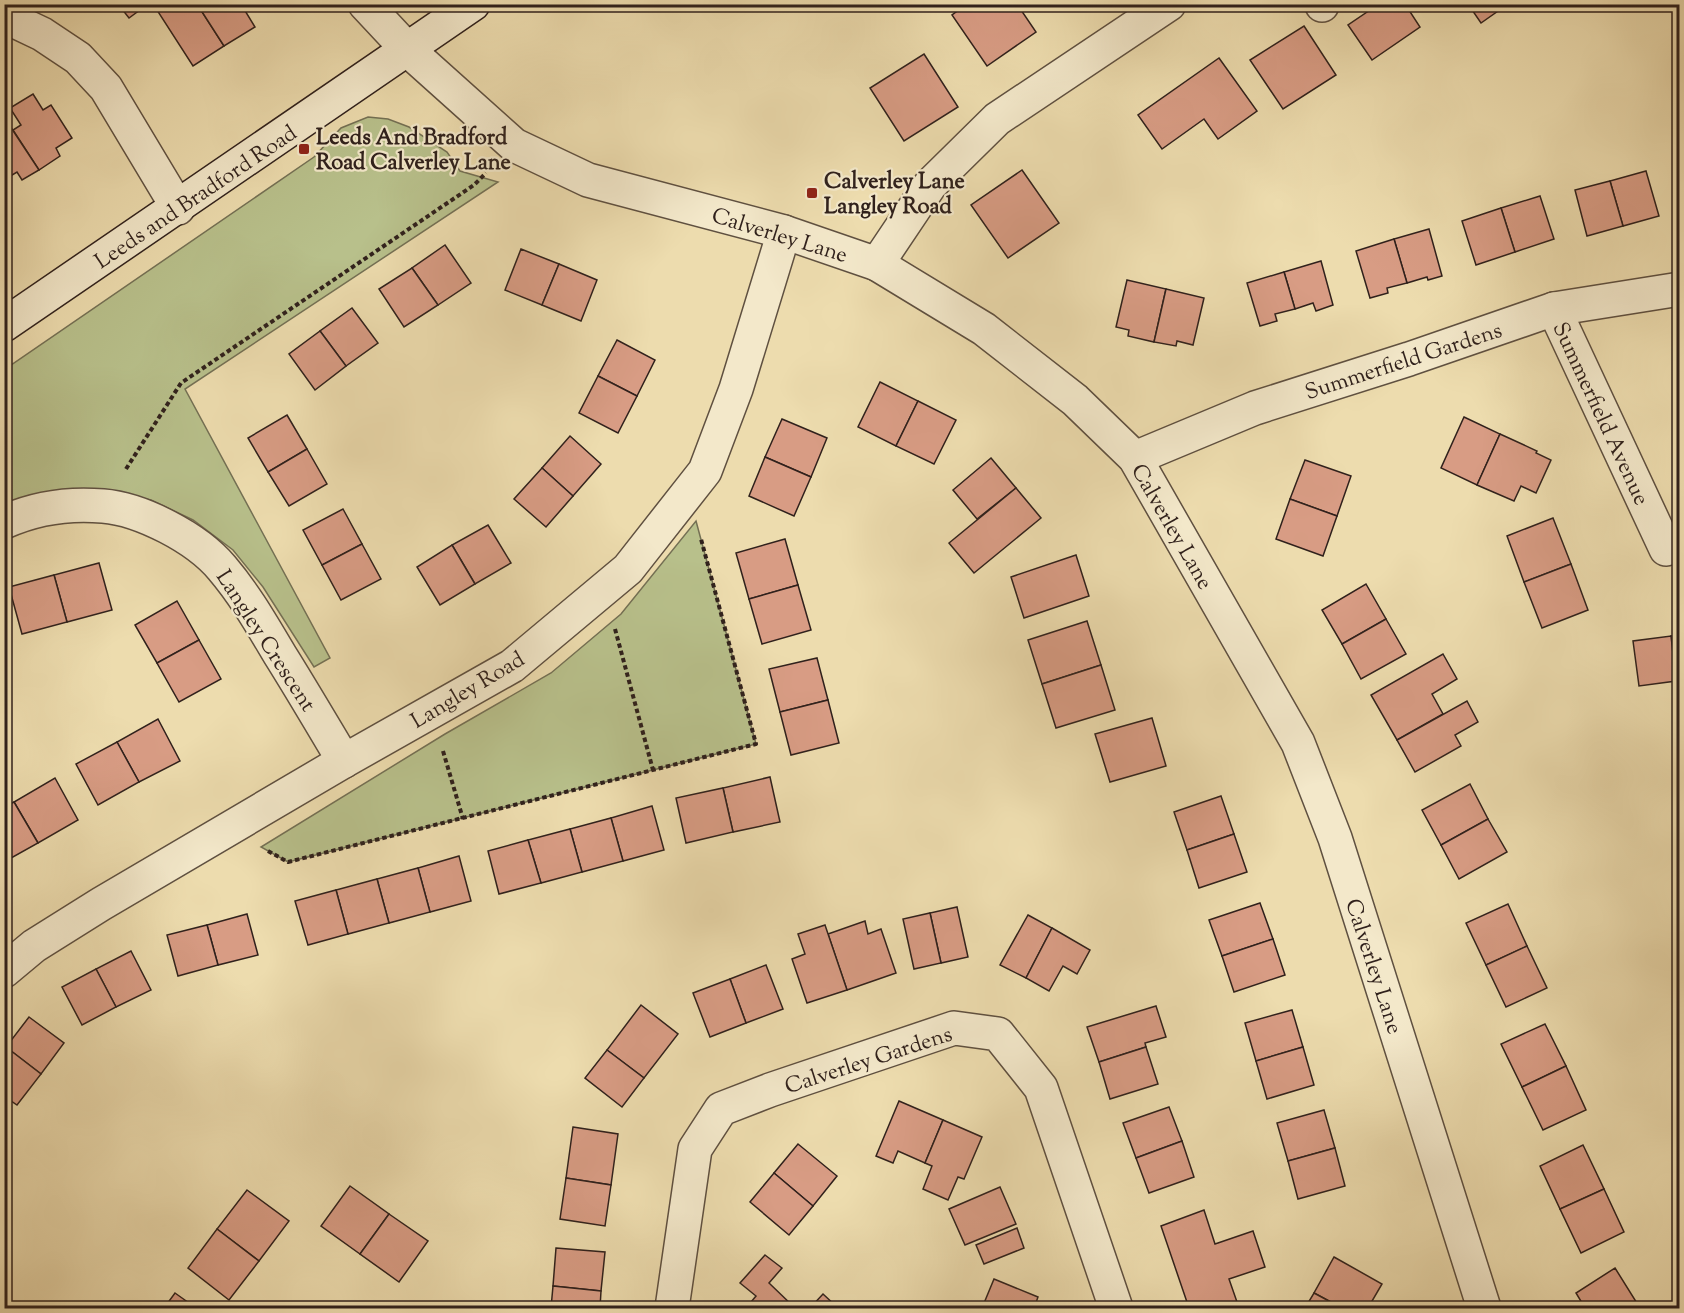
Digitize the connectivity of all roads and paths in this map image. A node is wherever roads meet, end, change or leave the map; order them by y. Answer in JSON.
{"nodes":[{"id":1,"x":365,"y":4,"type":"edge"},
{"id":2,"x":473,"y":4,"type":"edge"},
{"id":3,"x":1169,"y":4,"type":"edge"},
{"id":4,"x":4,"y":16,"type":"edge"},
{"id":5,"x":408,"y":50,"type":"junction"},
{"id":6,"x":514,"y":145,"type":"junction"},
{"id":7,"x":178,"y":208,"type":"junction"},
{"id":8,"x":784,"y":232,"type":"junction"},
{"id":9,"x":878,"y":264,"type":"junction"},
{"id":10,"x":1680,"y":289,"type":"edge"},
{"id":11,"x":1554,"y":309,"type":"junction"},
{"id":12,"x":4,"y":325,"type":"edge"},
{"id":13,"x":1135,"y":458,"type":"junction"},
{"id":14,"x":688,"y":492,"type":"junction"},
{"id":15,"x":103,"y":506,"type":"junction"},
{"id":16,"x":4,"y":522,"type":"edge"},
{"id":17,"x":1666,"y":549,"type":"dead end"},
{"id":18,"x":604,"y":589,"type":"junction"},
{"id":19,"x":431,"y":711,"type":"junction"},
{"id":20,"x":344,"y":761,"type":"junction"},
{"id":21,"x":653,"y":770,"type":"junction"},
{"id":22,"x":463,"y":819,"type":"junction"},
{"id":23,"x":229,"y":829,"type":"junction"},
{"id":24,"x":4,"y":971,"type":"edge"},
{"id":25,"x":672,"y":1308,"type":"edge"},
{"id":26,"x":1116,"y":1308,"type":"edge"},
{"id":27,"x":1484,"y":1308,"type":"edge"}],
"edges":[{"from":1,"to":5,"type":"street","name":"Calverley Lane"},
{"from":2,"to":5,"type":"street","name":"Leeds and Bradford Road"},
{"from":3,"to":9,"type":"street"},
{"from":4,"to":7,"type":"street"},
{"from":5,"to":6,"type":"street","name":"Calverley Lane"},
{"from":5,"to":7,"type":"street","name":"Leeds and Bradford Road"},
{"from":6,"to":8,"type":"street","name":"Calverley Lane"},
{"from":6,"to":15,"type":"path"},
{"from":7,"to":12,"type":"street","name":"Leeds and Bradford Road"},
{"from":8,"to":9,"type":"street","name":"Calverley Lane"},
{"from":8,"to":14,"type":"street","name":"Langley Road"},
{"from":9,"to":13,"type":"street","name":"Calverley Lane"},
{"from":10,"to":11,"type":"street","name":"Summerfield Gardens"},
{"from":11,"to":13,"type":"street","name":"Summerfield Gardens"},
{"from":11,"to":17,"type":"street","name":"Summerfield Avenue"},
{"from":13,"to":27,"type":"street","name":"Calverley Lane"},
{"from":14,"to":18,"type":"street","name":"Langley Road"},
{"from":14,"to":21,"type":"path"},
{"from":15,"to":16,"type":"street","name":"Langley Crescent"},
{"from":15,"to":20,"type":"street","name":"Langley Crescent"},
{"from":18,"to":19,"type":"street","name":"Langley Road"},
{"from":18,"to":21,"type":"path"},
{"from":19,"to":20,"type":"street","name":"Langley Road"},
{"from":19,"to":22,"type":"path"},
{"from":20,"to":23,"type":"street","name":"Langley Road"},
{"from":21,"to":22,"type":"path"},
{"from":22,"to":23,"type":"path"},
{"from":23,"to":24,"type":"street","name":"Langley Road"},
{"from":25,"to":26,"type":"street","name":"Calverley Gardens"}]}
